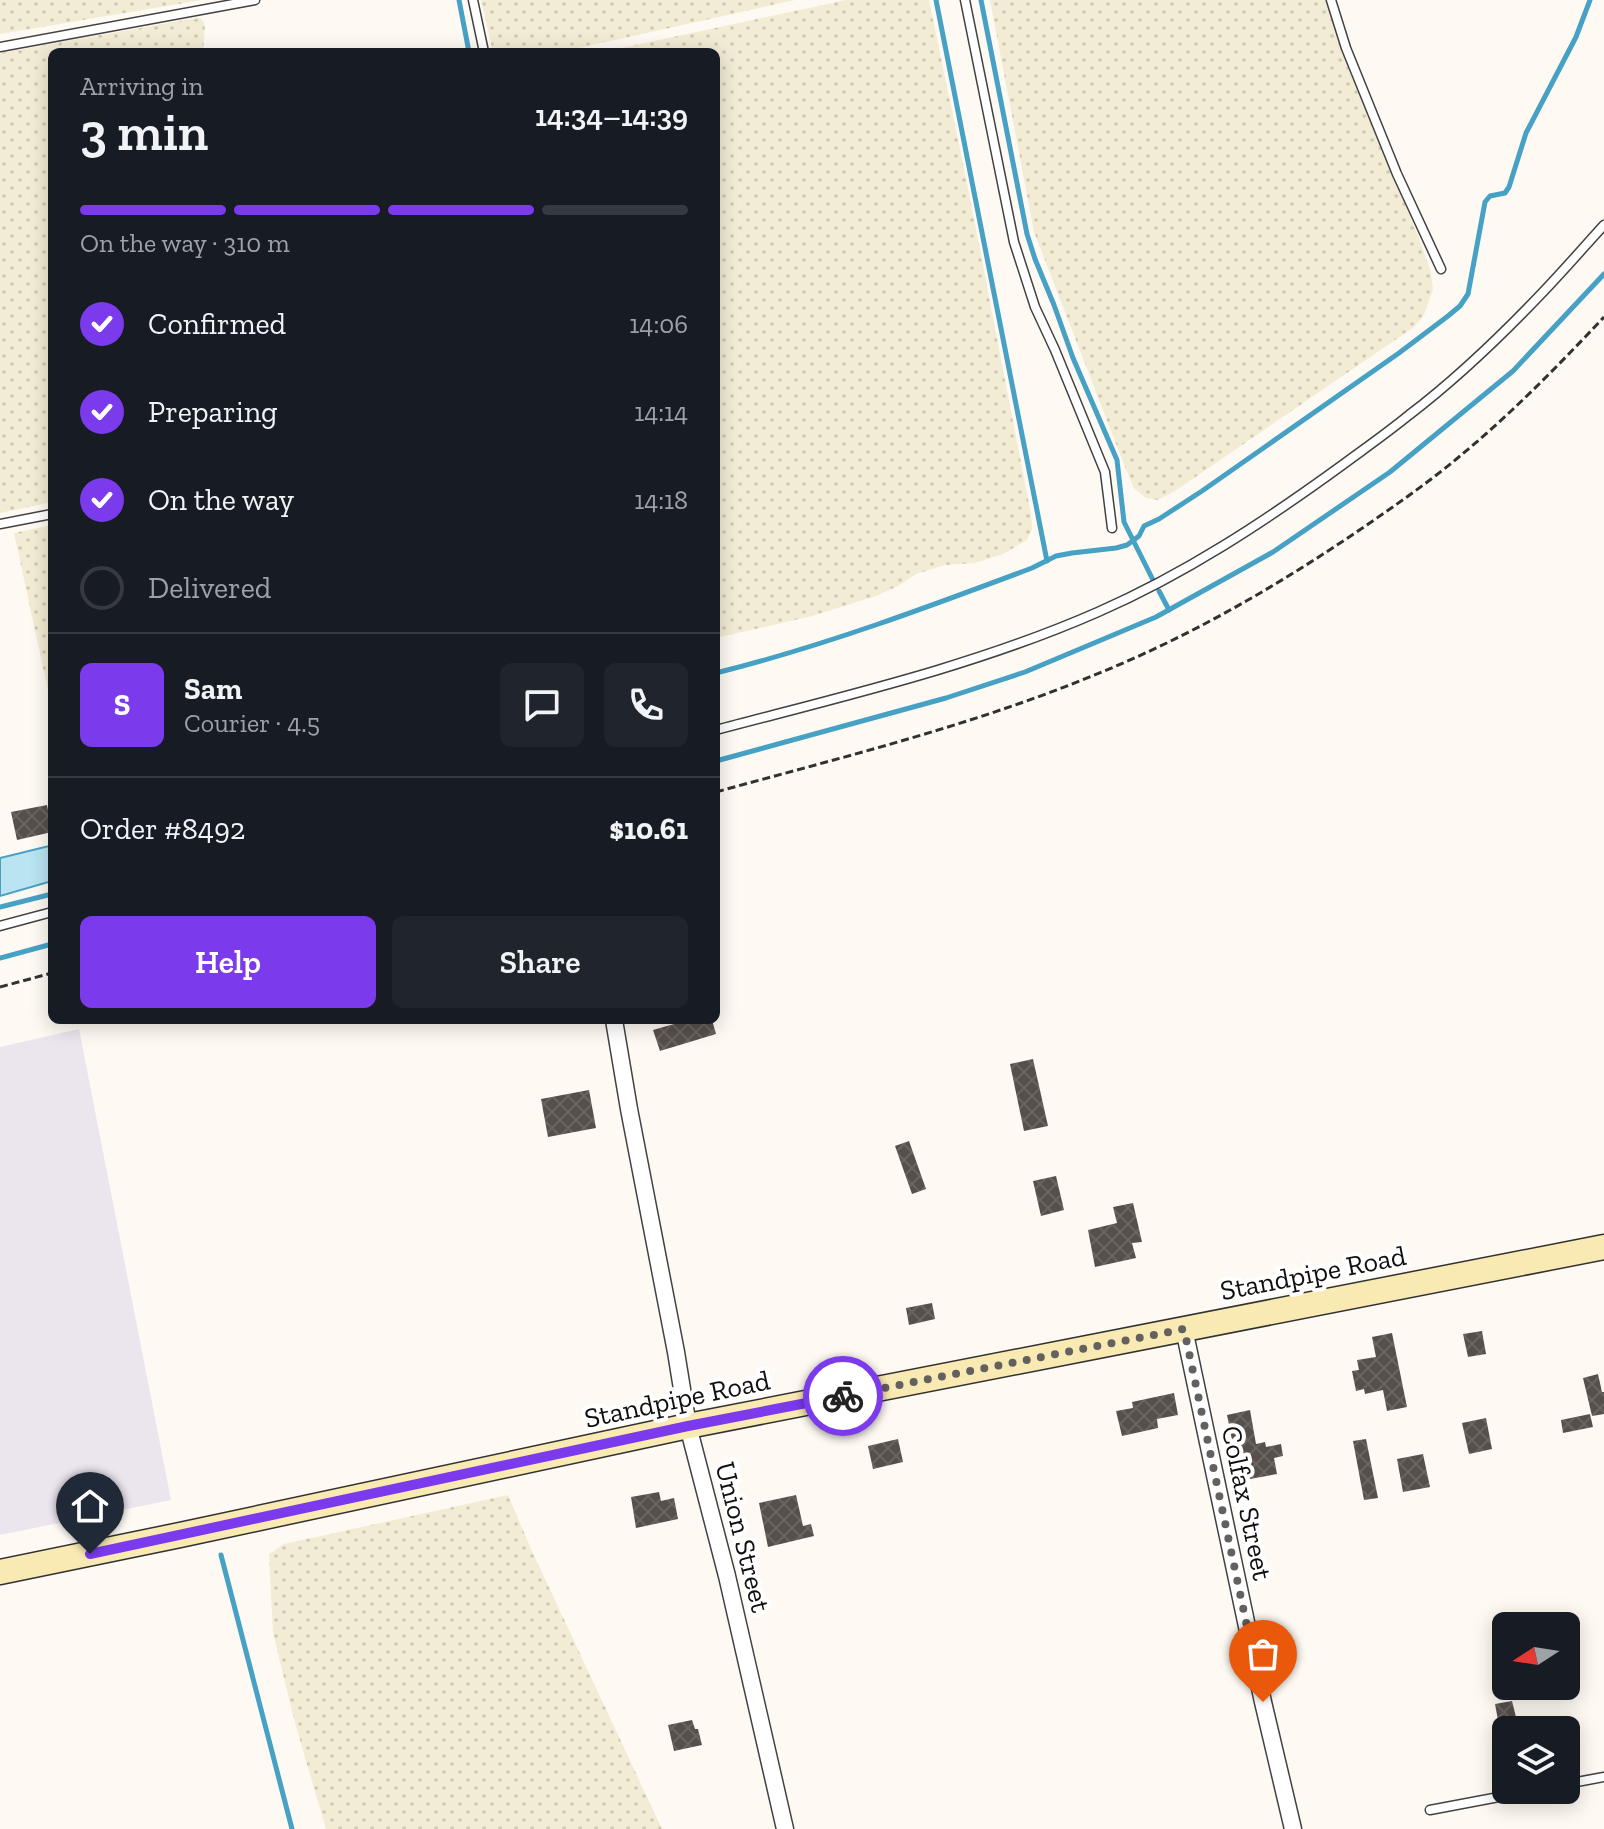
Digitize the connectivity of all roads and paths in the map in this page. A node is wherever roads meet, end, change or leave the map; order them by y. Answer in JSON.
{"nodes":[{"id":1,"x":255,"y":0,"type":"edge"},
{"id":2,"x":473,"y":0,"type":"edge"},
{"id":3,"x":965,"y":0,"type":"edge"},
{"id":4,"x":1331,"y":0,"type":"edge"},
{"id":5,"x":0,"y":47,"type":"edge"},
{"id":6,"x":483,"y":48,"type":"edge"},
{"id":7,"x":1604,"y":225,"type":"edge"},
{"id":8,"x":1441,"y":269,"type":"dead end"},
{"id":9,"x":1604,"y":317,"type":"edge"},
{"id":10,"x":48,"y":515,"type":"edge"},
{"id":11,"x":0,"y":524,"type":"edge"},
{"id":12,"x":1112,"y":528,"type":"dead end"},
{"id":13,"x":720,"y":729,"type":"edge"},
{"id":14,"x":720,"y":791,"type":"edge"},
{"id":15,"x":48,"y":913,"type":"edge"},
{"id":16,"x":0,"y":926,"type":"edge"},
{"id":17,"x":48,"y":974,"type":"edge"},
{"id":18,"x":0,"y":987,"type":"edge"},
{"id":19,"x":615,"y":1024,"type":"edge"},
{"id":20,"x":1604,"y":1247,"type":"edge"},
{"id":21,"x":1184,"y":1329,"type":"junction"},
{"id":22,"x":688,"y":1426,"type":"junction"},
{"id":23,"x":0,"y":1572,"type":"edge"},
{"id":24,"x":1604,"y":1777,"type":"edge"},
{"id":25,"x":1580,"y":1781,"type":"edge"},
{"id":26,"x":1492,"y":1798,"type":"edge"},
{"id":27,"x":1430,"y":1810,"type":"dead end"},
{"id":28,"x":785,"y":1829,"type":"edge"},
{"id":29,"x":1293,"y":1829,"type":"edge"}],
"edges":[{"from":1,"to":5,"type":"lane"},
{"from":2,"to":6,"type":"lane"},
{"from":3,"to":12,"type":"lane"},
{"from":4,"to":8,"type":"lane"},
{"from":7,"to":13,"type":"lane"},
{"from":9,"to":14,"type":"path"},
{"from":10,"to":11,"type":"lane"},
{"from":15,"to":16,"type":"lane"},
{"from":17,"to":18,"type":"path"},
{"from":19,"to":22,"type":"street","name":"Union Street"},
{"from":20,"to":21,"type":"street","name":"Standpipe Road"},
{"from":21,"to":22,"type":"street","name":"Standpipe Road"},
{"from":21,"to":29,"type":"street","name":"Colfax Street"},
{"from":22,"to":23,"type":"street","name":"Standpipe Road"},
{"from":22,"to":28,"type":"street","name":"Union Street"},
{"from":24,"to":25,"type":"lane"},
{"from":26,"to":27,"type":"lane"}]}
